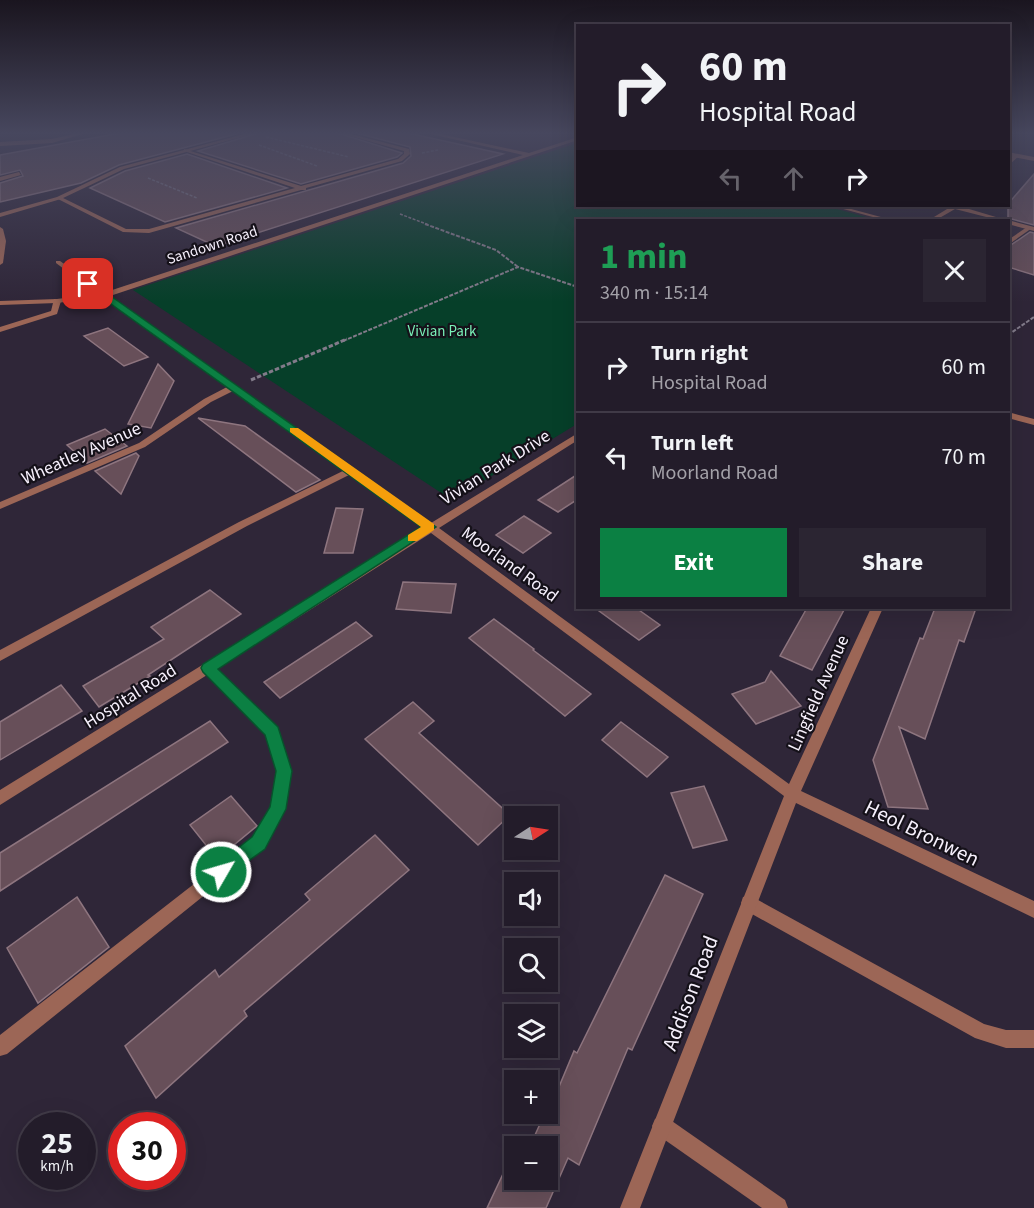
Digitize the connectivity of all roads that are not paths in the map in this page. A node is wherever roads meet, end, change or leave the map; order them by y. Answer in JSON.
{"nodes":[{"id":1,"x":77,"y":189,"type":"edge"},
{"id":2,"x":303,"y":189,"type":"edge"},
{"id":3,"x":424,"y":189,"type":"edge"},
{"id":4,"x":59,"y":198,"type":"junction"},
{"id":5,"x":839,"y":207,"type":"edge"},
{"id":6,"x":953,"y":207,"type":"edge"},
{"id":7,"x":958,"y":207,"type":"edge"},
{"id":8,"x":0,"y":215,"type":"edge"},
{"id":9,"x":885,"y":219,"type":"edge"},
{"id":10,"x":934,"y":219,"type":"edge"},
{"id":11,"x":1000,"y":219,"type":"edge"},
{"id":12,"x":1010,"y":222,"type":"edge"},
{"id":13,"x":1032,"y":228,"type":"edge"},
{"id":14,"x":0,"y":229,"type":"edge"},
{"id":15,"x":1010,"y":242,"type":"edge"},
{"id":16,"x":58,"y":262,"type":"dead end"},
{"id":17,"x":0,"y":263,"type":"edge"},
{"id":18,"x":104,"y":295,"type":"junction"},
{"id":19,"x":57,"y":301,"type":"junction"},
{"id":20,"x":0,"y":303,"type":"edge"},
{"id":21,"x":0,"y":330,"type":"edge"},
{"id":22,"x":233,"y":387,"type":"junction"},
{"id":23,"x":1010,"y":416,"type":"edge"},
{"id":24,"x":1034,"y":422,"type":"edge"},
{"id":25,"x":576,"y":437,"type":"edge"},
{"id":26,"x":351,"y":471,"type":"junction"},
{"id":27,"x":0,"y":506,"type":"edge"},
{"id":28,"x":430,"y":527,"type":"junction"},
{"id":29,"x":877,"y":609,"type":"edge"},
{"id":30,"x":0,"y":656,"type":"edge"},
{"id":31,"x":208,"y":668,"type":"junction"},
{"id":32,"x":792,"y":794,"type":"junction"},
{"id":33,"x":0,"y":798,"type":"edge"},
{"id":34,"x":749,"y":903,"type":"junction"},
{"id":35,"x":1034,"y":910,"type":"edge"},
{"id":36,"x":1034,"y":1039,"type":"edge"},
{"id":37,"x":0,"y":1047,"type":"edge"},
{"id":38,"x":662,"y":1126,"type":"junction"},
{"id":39,"x":630,"y":1208,"type":"edge"},
{"id":40,"x":777,"y":1208,"type":"edge"}],
"edges":[{"from":1,"to":4,"type":"street"},
{"from":2,"to":4,"type":"street"},
{"from":3,"to":18,"type":"street","name":"Sandown Road"},
{"from":4,"to":8,"type":"street"},
{"from":5,"to":9,"type":"street"},
{"from":6,"to":10,"type":"street"},
{"from":7,"to":11,"type":"street"},
{"from":12,"to":13,"type":"street"},
{"from":13,"to":15,"type":"street"},
{"from":14,"to":17,"type":"street"},
{"from":16,"to":18,"type":"street","name":"Moorland Road"},
{"from":18,"to":19,"type":"street","name":"Sandown Road"},
{"from":18,"to":22,"type":"street","name":"Moorland Road"},
{"from":19,"to":20,"type":"street","name":"Sandown Road"},
{"from":19,"to":21,"type":"street"},
{"from":22,"to":26,"type":"street","name":"Moorland Road"},
{"from":22,"to":27,"type":"street","name":"Wheatley Avenue"},
{"from":23,"to":24,"type":"street"},
{"from":25,"to":28,"type":"street","name":"Vivian Park Drive"},
{"from":26,"to":28,"type":"street","name":"Moorland Road"},
{"from":26,"to":30,"type":"street"},
{"from":28,"to":31,"type":"street","name":"Hospital Road"},
{"from":28,"to":32,"type":"street","name":"Moorland Road"},
{"from":29,"to":32,"type":"street","name":"Lingfield Avenue"},
{"from":31,"to":33,"type":"street","name":"Hospital Road"},
{"from":31,"to":37,"type":"street"},
{"from":32,"to":34,"type":"street","name":"Addison Road"},
{"from":32,"to":35,"type":"street","name":"Heol Bronwen"},
{"from":34,"to":36,"type":"street"},
{"from":34,"to":38,"type":"street","name":"Addison Road"},
{"from":38,"to":39,"type":"street","name":"Addison Road"},
{"from":38,"to":40,"type":"street"}]}
